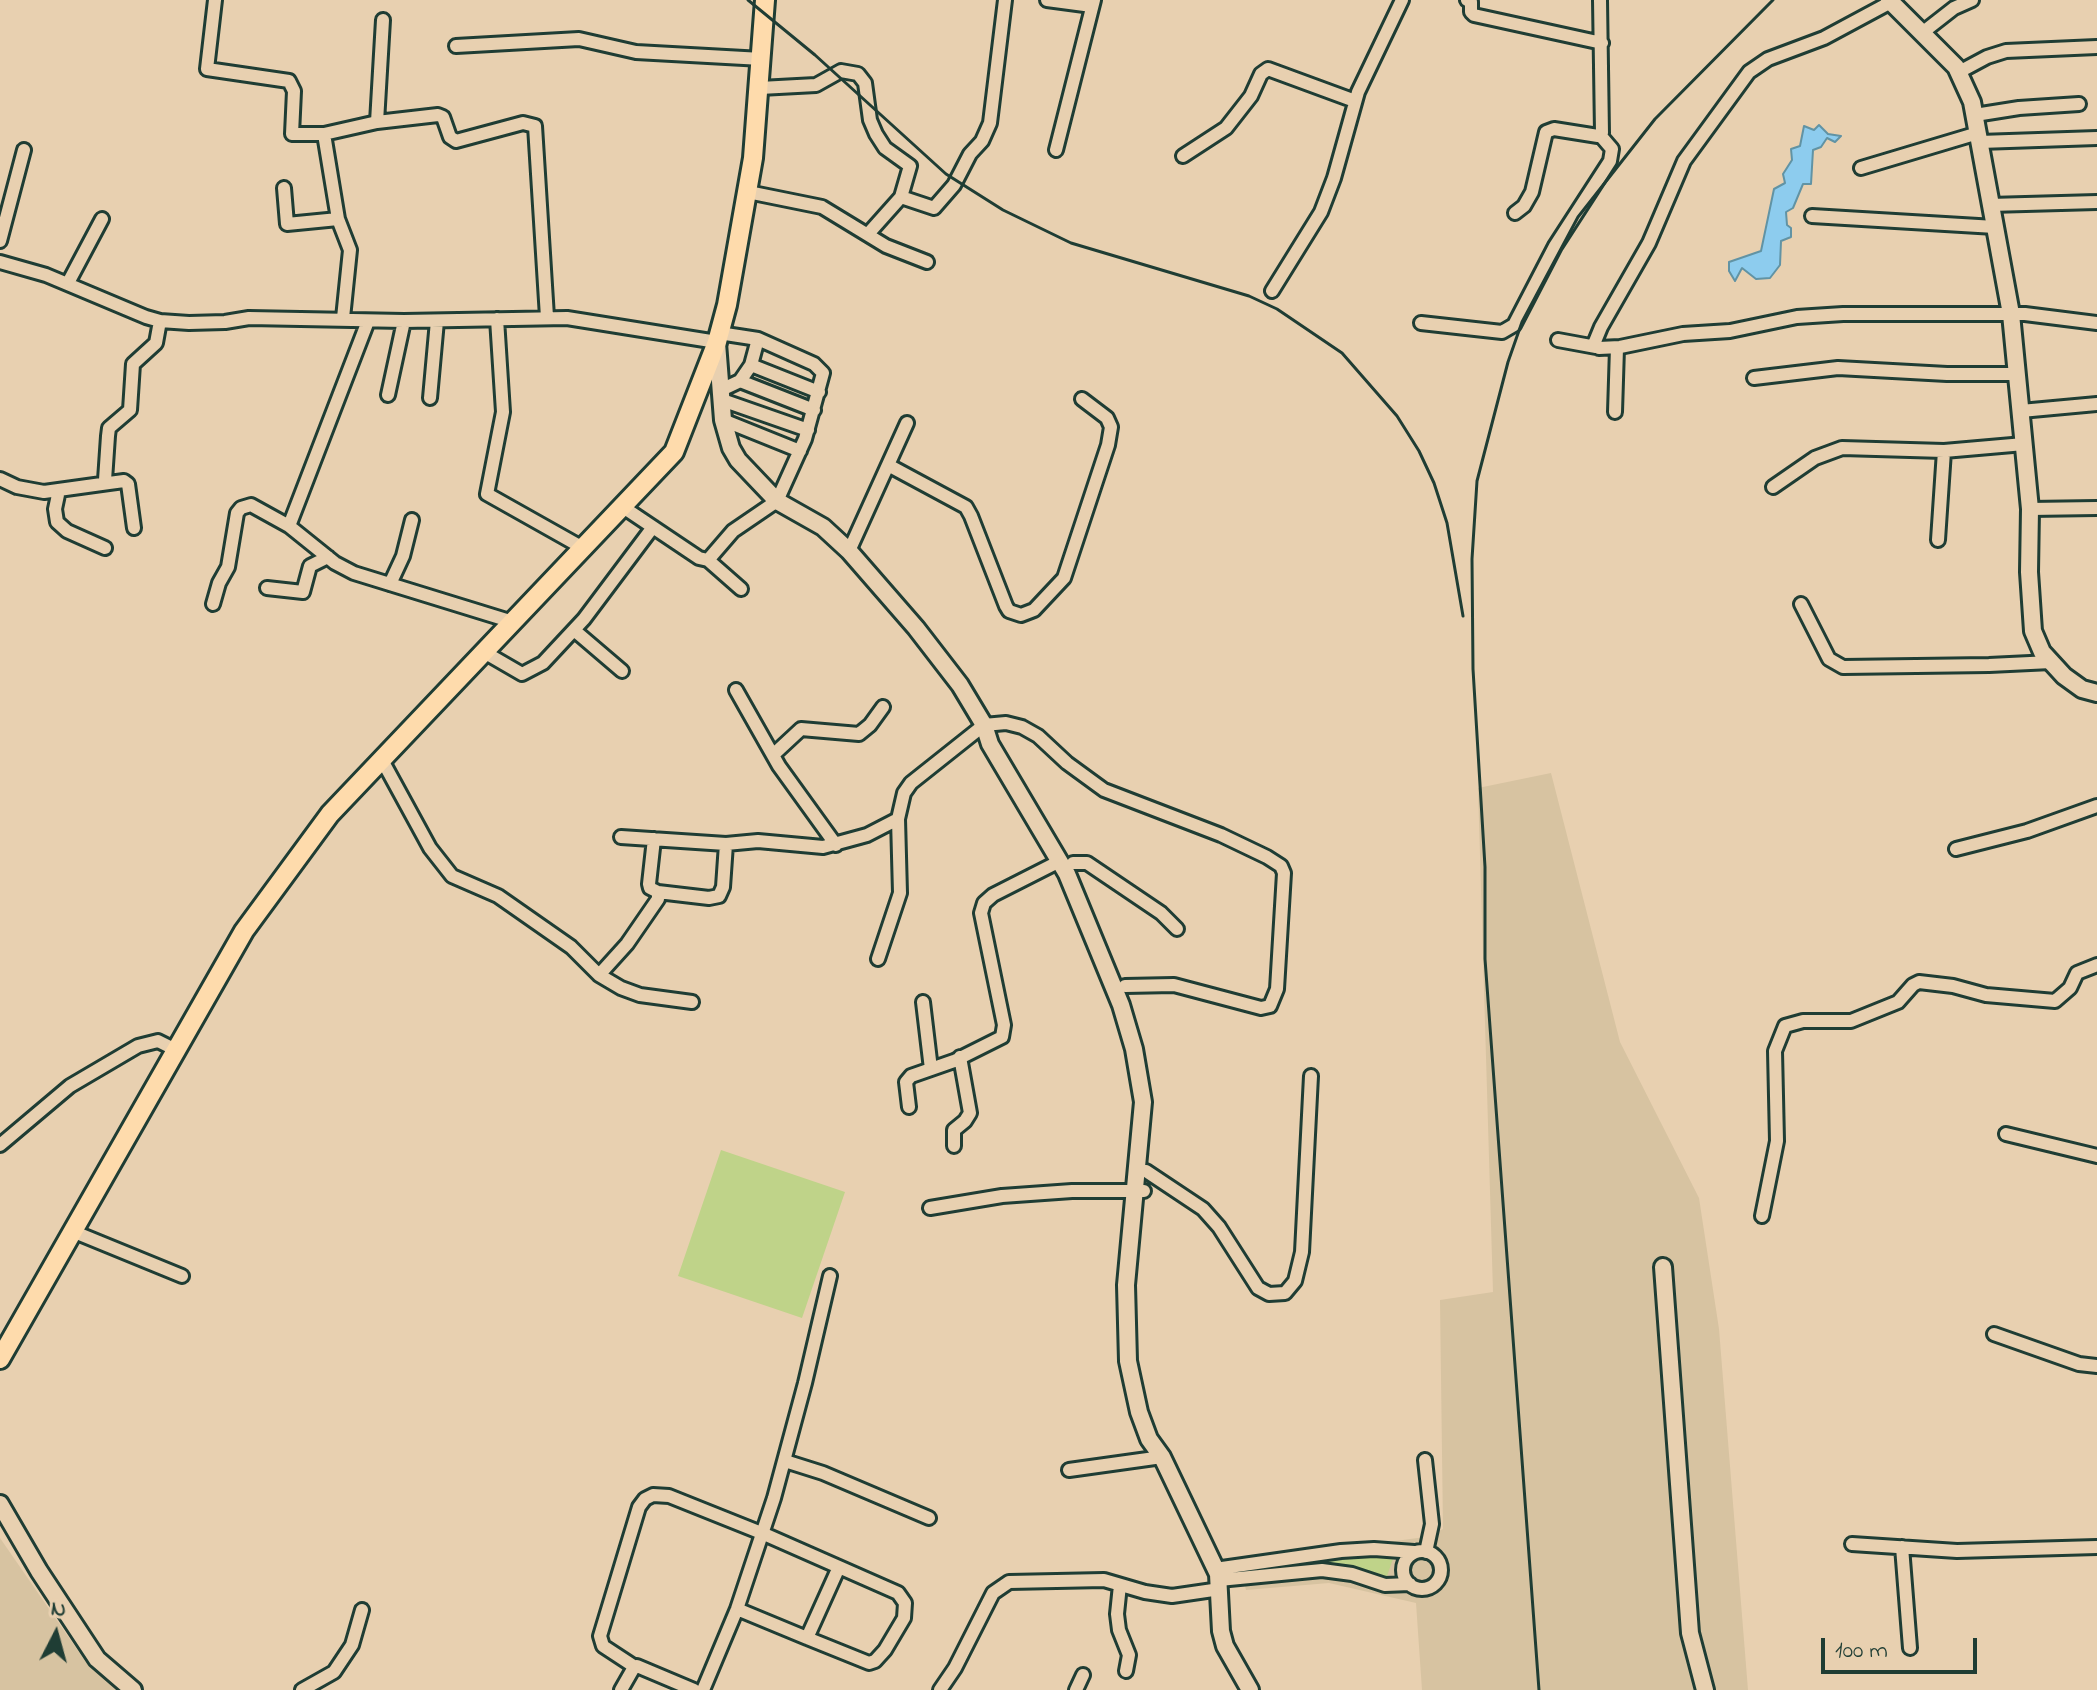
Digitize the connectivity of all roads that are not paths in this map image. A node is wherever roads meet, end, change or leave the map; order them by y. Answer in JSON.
{"nodes":[{"id":1,"x":215,"y":0,"type":"edge"},
{"id":2,"x":765,"y":0,"type":"edge"},
{"id":3,"x":1005,"y":0,"type":"edge"},
{"id":4,"x":1047,"y":0,"type":"edge"},
{"id":5,"x":1402,"y":0,"type":"edge"},
{"id":6,"x":1467,"y":0,"type":"edge"},
{"id":7,"x":1598,"y":0,"type":"edge"},
{"id":8,"x":1972,"y":0,"type":"edge"},
{"id":9,"x":1890,"y":1,"type":"edge"},
{"id":10,"x":1093,"y":3,"type":"edge"},
{"id":11,"x":383,"y":20,"type":"dead end"},
{"id":12,"x":1922,"y":33,"type":"junction"},
{"id":13,"x":1602,"y":43,"type":"junction"},
{"id":14,"x":456,"y":46,"type":"dead end"},
{"id":15,"x":2097,"y":47,"type":"edge"},
{"id":16,"x":762,"y":59,"type":"junction"},
{"id":17,"x":1959,"y":72,"type":"junction"},
{"id":18,"x":760,"y":88,"type":"junction"},
{"id":19,"x":1355,"y":101,"type":"junction"},
{"id":20,"x":2079,"y":104,"type":"dead end"},
{"id":21,"x":1975,"y":115,"type":"junction"},
{"id":22,"x":377,"y":122,"type":"junction"},
{"id":23,"x":324,"y":134,"type":"junction"},
{"id":24,"x":1600,"y":135,"type":"junction"},
{"id":25,"x":1979,"y":137,"type":"junction"},
{"id":26,"x":2097,"y":138,"type":"edge"},
{"id":27,"x":24,"y":150,"type":"dead end"},
{"id":28,"x":1056,"y":150,"type":"dead end"},
{"id":29,"x":1183,"y":156,"type":"dead end"},
{"id":30,"x":1861,"y":168,"type":"dead end"},
{"id":31,"x":284,"y":188,"type":"dead end"},
{"id":32,"x":748,"y":192,"type":"junction"},
{"id":33,"x":901,"y":197,"type":"junction"},
{"id":34,"x":2097,"y":202,"type":"edge"},
{"id":35,"x":1990,"y":205,"type":"junction"},
{"id":36,"x":1515,"y":213,"type":"dead end"},
{"id":37,"x":1812,"y":216,"type":"dead end"},
{"id":38,"x":102,"y":219,"type":"dead end"},
{"id":39,"x":338,"y":219,"type":"junction"},
{"id":40,"x":1995,"y":227,"type":"junction"},
{"id":41,"x":868,"y":234,"type":"junction"},
{"id":42,"x":0,"y":241,"type":"edge"},
{"id":43,"x":0,"y":262,"type":"edge"},
{"id":44,"x":927,"y":262,"type":"dead end"},
{"id":45,"x":68,"y":283,"type":"junction"},
{"id":46,"x":1272,"y":291,"type":"dead end"},
{"id":47,"x":2011,"y":314,"type":"junction"},
{"id":48,"x":547,"y":317,"type":"junction"},
{"id":49,"x":343,"y":318,"type":"junction"},
{"id":50,"x":497,"y":319,"type":"junction"},
{"id":51,"x":160,"y":321,"type":"junction"},
{"id":52,"x":368,"y":321,"type":"junction"},
{"id":53,"x":404,"y":321,"type":"junction"},
{"id":54,"x":437,"y":321,"type":"junction"},
{"id":55,"x":1421,"y":323,"type":"dead end"},
{"id":56,"x":2097,"y":323,"type":"edge"},
{"id":57,"x":718,"y":338,"type":"junction"},
{"id":58,"x":758,"y":339,"type":"junction"},
{"id":59,"x":1558,"y":340,"type":"dead end"},
{"id":60,"x":1596,"y":347,"type":"junction"},
{"id":61,"x":1617,"y":348,"type":"junction"},
{"id":62,"x":751,"y":365,"type":"junction"},
{"id":63,"x":2016,"y":374,"type":"junction"},
{"id":64,"x":1754,"y":378,"type":"dead end"},
{"id":65,"x":740,"y":381,"type":"junction"},
{"id":66,"x":819,"y":392,"type":"junction"},
{"id":67,"x":388,"y":395,"type":"dead end"},
{"id":68,"x":721,"y":395,"type":"junction"},
{"id":69,"x":430,"y":398,"type":"dead end"},
{"id":70,"x":1082,"y":399,"type":"dead end"},
{"id":71,"x":2097,"y":404,"type":"edge"},
{"id":72,"x":814,"y":410,"type":"junction"},
{"id":73,"x":2021,"y":411,"type":"junction"},
{"id":74,"x":1615,"y":412,"type":"dead end"},
{"id":75,"x":723,"y":420,"type":"junction"},
{"id":76,"x":907,"y":423,"type":"dead end"},
{"id":77,"x":808,"y":430,"type":"junction"},
{"id":78,"x":2024,"y":444,"type":"junction"},
{"id":79,"x":800,"y":451,"type":"junction"},
{"id":80,"x":1944,"y":451,"type":"junction"},
{"id":81,"x":888,"y":465,"type":"junction"},
{"id":82,"x":0,"y":479,"type":"edge"},
{"id":83,"x":109,"y":483,"type":"junction"},
{"id":84,"x":1773,"y":487,"type":"dead end"},
{"id":85,"x":59,"y":490,"type":"junction"},
{"id":86,"x":777,"y":501,"type":"junction"},
{"id":87,"x":623,"y":507,"type":"junction"},
{"id":88,"x":2097,"y":508,"type":"edge"},
{"id":89,"x":2030,"y":509,"type":"junction"},
{"id":90,"x":412,"y":520,"type":"dead end"},
{"id":91,"x":289,"y":526,"type":"junction"},
{"id":92,"x":653,"y":527,"type":"junction"},
{"id":93,"x":134,"y":528,"type":"dead end"},
{"id":94,"x":1938,"y":540,"type":"dead end"},
{"id":95,"x":105,"y":548,"type":"dead end"},
{"id":96,"x":583,"y":548,"type":"junction"},
{"id":97,"x":849,"y":551,"type":"junction"},
{"id":98,"x":328,"y":557,"type":"junction"},
{"id":99,"x":708,"y":560,"type":"junction"},
{"id":100,"x":390,"y":584,"type":"junction"},
{"id":101,"x":267,"y":588,"type":"dead end"},
{"id":102,"x":741,"y":589,"type":"dead end"},
{"id":103,"x":213,"y":604,"type":"dead end"},
{"id":104,"x":1801,"y":604,"type":"dead end"},
{"id":105,"x":513,"y":622,"type":"junction"},
{"id":106,"x":574,"y":630,"type":"junction"},
{"id":107,"x":484,"y":652,"type":"junction"},
{"id":108,"x":2051,"y":662,"type":"junction"},
{"id":109,"x":622,"y":671,"type":"dead end"},
{"id":110,"x":736,"y":690,"type":"dead end"},
{"id":111,"x":2097,"y":693,"type":"edge"},
{"id":112,"x":883,"y":707,"type":"dead end"},
{"id":113,"x":984,"y":725,"type":"junction"},
{"id":114,"x":773,"y":755,"type":"junction"},
{"id":115,"x":382,"y":760,"type":"junction"},
{"id":116,"x":2097,"y":806,"type":"edge"},
{"id":117,"x":898,"y":819,"type":"junction"},
{"id":118,"x":621,"y":837,"type":"dead end"},
{"id":119,"x":654,"y":839,"type":"junction"},
{"id":120,"x":726,"y":844,"type":"junction"},
{"id":121,"x":836,"y":845,"type":"junction"},
{"id":122,"x":1956,"y":849,"type":"dead end"},
{"id":123,"x":1069,"y":867,"type":"junction"},
{"id":124,"x":658,"y":892,"type":"junction"},
{"id":125,"x":1177,"y":929,"type":"dead end"},
{"id":126,"x":878,"y":959,"type":"dead end"},
{"id":127,"x":2097,"y":965,"type":"edge"},
{"id":128,"x":599,"y":975,"type":"junction"},
{"id":129,"x":1126,"y":998,"type":"junction"},
{"id":130,"x":692,"y":1002,"type":"dead end"},
{"id":131,"x":923,"y":1002,"type":"dead end"},
{"id":132,"x":176,"y":1050,"type":"junction"},
{"id":133,"x":960,"y":1057,"type":"junction"},
{"id":134,"x":931,"y":1069,"type":"junction"},
{"id":135,"x":1311,"y":1076,"type":"dead end"},
{"id":136,"x":909,"y":1107,"type":"dead end"},
{"id":137,"x":2006,"y":1134,"type":"dead end"},
{"id":138,"x":0,"y":1145,"type":"edge"},
{"id":139,"x":954,"y":1146,"type":"dead end"},
{"id":140,"x":2097,"y":1156,"type":"edge"},
{"id":141,"x":1146,"y":1171,"type":"junction"},
{"id":142,"x":1139,"y":1191,"type":"junction"},
{"id":143,"x":930,"y":1208,"type":"dead end"},
{"id":144,"x":1762,"y":1216,"type":"dead end"},
{"id":145,"x":72,"y":1231,"type":"junction"},
{"id":146,"x":1663,"y":1267,"type":"dead end"},
{"id":147,"x":182,"y":1276,"type":"dead end"},
{"id":148,"x":830,"y":1276,"type":"dead end"},
{"id":149,"x":1994,"y":1334,"type":"dead end"},
{"id":150,"x":0,"y":1359,"type":"edge"},
{"id":151,"x":2097,"y":1366,"type":"edge"},
{"id":152,"x":1162,"y":1457,"type":"junction"},
{"id":153,"x":1425,"y":1460,"type":"dead end"},
{"id":154,"x":785,"y":1461,"type":"junction"},
{"id":155,"x":1069,"y":1470,"type":"dead end"},
{"id":156,"x":0,"y":1504,"type":"edge"},
{"id":157,"x":929,"y":1518,"type":"dead end"},
{"id":158,"x":764,"y":1534,"type":"junction"},
{"id":159,"x":1852,"y":1544,"type":"dead end"},
{"id":160,"x":1902,"y":1547,"type":"junction"},
{"id":161,"x":2097,"y":1547,"type":"edge"},
{"id":162,"x":1420,"y":1552,"type":"junction"},
{"id":163,"x":839,"y":1567,"type":"junction"},
{"id":164,"x":1218,"y":1579,"type":"junction"},
{"id":165,"x":1410,"y":1584,"type":"junction"},
{"id":166,"x":1120,"y":1585,"type":"junction"},
{"id":167,"x":737,"y":1609,"type":"junction"},
{"id":168,"x":362,"y":1610,"type":"dead end"},
{"id":169,"x":807,"y":1638,"type":"junction"},
{"id":170,"x":1910,"y":1648,"type":"dead end"},
{"id":171,"x":635,"y":1667,"type":"junction"},
{"id":172,"x":1126,"y":1671,"type":"dead end"},
{"id":173,"x":1083,"y":1675,"type":"dead end"},
{"id":174,"x":133,"y":1690,"type":"edge"},
{"id":175,"x":302,"y":1690,"type":"edge"},
{"id":176,"x":621,"y":1690,"type":"edge"},
{"id":177,"x":694,"y":1690,"type":"edge"},
{"id":178,"x":703,"y":1690,"type":"edge"},
{"id":179,"x":940,"y":1690,"type":"edge"},
{"id":180,"x":1076,"y":1690,"type":"edge"},
{"id":181,"x":1250,"y":1690,"type":"edge"},
{"id":182,"x":1705,"y":1690,"type":"edge"}],
"edges":[{"from":1,"to":23,"type":"street"},
{"from":2,"to":16,"type":"main road"},
{"from":3,"to":33,"type":"street"},
{"from":4,"to":10,"type":"street"},
{"from":5,"to":19,"type":"street"},
{"from":6,"to":13,"type":"street"},
{"from":7,"to":13,"type":"street"},
{"from":8,"to":12,"type":"street"},
{"from":9,"to":12,"type":"street"},
{"from":9,"to":60,"type":"street"},
{"from":10,"to":28,"type":"street"},
{"from":11,"to":22,"type":"street"},
{"from":12,"to":17,"type":"street"},
{"from":13,"to":24,"type":"street"},
{"from":14,"to":16,"type":"street"},
{"from":15,"to":17,"type":"street"},
{"from":16,"to":18,"type":"main road"},
{"from":17,"to":21,"type":"street"},
{"from":18,"to":32,"type":"main road"},
{"from":18,"to":33,"type":"street"},
{"from":19,"to":29,"type":"street"},
{"from":19,"to":46,"type":"street"},
{"from":20,"to":21,"type":"street"},
{"from":21,"to":25,"type":"street"},
{"from":22,"to":23,"type":"street"},
{"from":22,"to":48,"type":"street"},
{"from":23,"to":39,"type":"street"},
{"from":24,"to":36,"type":"street"},
{"from":24,"to":55,"type":"street"},
{"from":25,"to":26,"type":"street"},
{"from":25,"to":30,"type":"street"},
{"from":25,"to":35,"type":"street"},
{"from":27,"to":42,"type":"street"},
{"from":31,"to":39,"type":"street"},
{"from":32,"to":41,"type":"street"},
{"from":32,"to":57,"type":"main road"},
{"from":33,"to":41,"type":"street"},
{"from":34,"to":35,"type":"street"},
{"from":35,"to":40,"type":"street"},
{"from":37,"to":40,"type":"street"},
{"from":38,"to":45,"type":"street"},
{"from":39,"to":49,"type":"street"},
{"from":40,"to":47,"type":"street"},
{"from":41,"to":44,"type":"street"},
{"from":43,"to":45,"type":"street"},
{"from":45,"to":51,"type":"street"},
{"from":47,"to":56,"type":"street"},
{"from":47,"to":61,"type":"street"},
{"from":47,"to":63,"type":"street"},
{"from":48,"to":50,"type":"street"},
{"from":48,"to":57,"type":"street"},
{"from":49,"to":51,"type":"street"},
{"from":49,"to":52,"type":"street"},
{"from":50,"to":54,"type":"street"},
{"from":50,"to":96,"type":"street"},
{"from":51,"to":83,"type":"street"},
{"from":52,"to":53,"type":"street"},
{"from":52,"to":91,"type":"street"},
{"from":53,"to":54,"type":"street"},
{"from":53,"to":67,"type":"street"},
{"from":54,"to":69,"type":"street"},
{"from":57,"to":58,"type":"street"},
{"from":57,"to":68,"type":"street"},
{"from":57,"to":87,"type":"main road"},
{"from":58,"to":62,"type":"street"},
{"from":58,"to":66,"type":"street"},
{"from":59,"to":60,"type":"street"},
{"from":60,"to":61,"type":"street"},
{"from":61,"to":74,"type":"street"},
{"from":62,"to":65,"type":"street"},
{"from":62,"to":66,"type":"street"},
{"from":63,"to":64,"type":"street"},
{"from":63,"to":73,"type":"street"},
{"from":65,"to":68,"type":"street"},
{"from":65,"to":72,"type":"street"},
{"from":66,"to":72,"type":"street"},
{"from":68,"to":75,"type":"street"},
{"from":68,"to":77,"type":"street"},
{"from":70,"to":81,"type":"street"},
{"from":71,"to":73,"type":"street"},
{"from":72,"to":77,"type":"street"},
{"from":73,"to":78,"type":"street"},
{"from":75,"to":79,"type":"street"},
{"from":75,"to":86,"type":"street"},
{"from":76,"to":81,"type":"street"},
{"from":77,"to":79,"type":"street"},
{"from":78,"to":80,"type":"street"},
{"from":78,"to":89,"type":"street"},
{"from":79,"to":86,"type":"street"},
{"from":80,"to":84,"type":"street"},
{"from":80,"to":94,"type":"street"},
{"from":81,"to":97,"type":"street"},
{"from":82,"to":85,"type":"street"},
{"from":83,"to":85,"type":"street"},
{"from":83,"to":93,"type":"street"},
{"from":85,"to":95,"type":"street"},
{"from":86,"to":97,"type":"street"},
{"from":86,"to":99,"type":"street"},
{"from":87,"to":92,"type":"street"},
{"from":87,"to":96,"type":"main road"},
{"from":88,"to":89,"type":"street"},
{"from":89,"to":108,"type":"street"},
{"from":90,"to":100,"type":"street"},
{"from":91,"to":98,"type":"street"},
{"from":91,"to":103,"type":"street"},
{"from":92,"to":99,"type":"street"},
{"from":92,"to":106,"type":"street"},
{"from":96,"to":105,"type":"main road"},
{"from":97,"to":113,"type":"street"},
{"from":98,"to":100,"type":"street"},
{"from":98,"to":101,"type":"street"},
{"from":99,"to":102,"type":"street"},
{"from":100,"to":105,"type":"street"},
{"from":104,"to":108,"type":"street"},
{"from":105,"to":107,"type":"main road"},
{"from":106,"to":107,"type":"street"},
{"from":106,"to":109,"type":"street"},
{"from":107,"to":115,"type":"main road"},
{"from":108,"to":111,"type":"street"},
{"from":110,"to":114,"type":"street"},
{"from":112,"to":114,"type":"street"},
{"from":113,"to":117,"type":"street"},
{"from":113,"to":123,"type":"street"},
{"from":113,"to":129,"type":"street"},
{"from":114,"to":121,"type":"street"},
{"from":115,"to":128,"type":"street"},
{"from":115,"to":132,"type":"main road"},
{"from":116,"to":122,"type":"street"},
{"from":117,"to":121,"type":"street"},
{"from":117,"to":126,"type":"street"},
{"from":118,"to":119,"type":"street"},
{"from":119,"to":120,"type":"street"},
{"from":119,"to":124,"type":"street"},
{"from":120,"to":121,"type":"street"},
{"from":120,"to":124,"type":"street"},
{"from":123,"to":125,"type":"street"},
{"from":123,"to":129,"type":"street"},
{"from":123,"to":133,"type":"street"},
{"from":124,"to":128,"type":"street"},
{"from":127,"to":144,"type":"street"},
{"from":128,"to":130,"type":"street"},
{"from":129,"to":141,"type":"street"},
{"from":129,"to":142,"type":"street"},
{"from":131,"to":134,"type":"street"},
{"from":132,"to":138,"type":"street"},
{"from":132,"to":145,"type":"main road"},
{"from":133,"to":134,"type":"street"},
{"from":133,"to":139,"type":"street"},
{"from":134,"to":136,"type":"street"},
{"from":135,"to":141,"type":"street"},
{"from":137,"to":140,"type":"street"},
{"from":141,"to":142,"type":"street"},
{"from":142,"to":143,"type":"street"},
{"from":142,"to":152,"type":"street"},
{"from":145,"to":147,"type":"street"},
{"from":145,"to":150,"type":"main road"},
{"from":146,"to":182,"type":"street"},
{"from":148,"to":154,"type":"street"},
{"from":149,"to":151,"type":"street"},
{"from":152,"to":155,"type":"street"},
{"from":152,"to":164,"type":"street"},
{"from":153,"to":162,"type":"street"},
{"from":154,"to":157,"type":"street"},
{"from":154,"to":158,"type":"street"},
{"from":156,"to":174,"type":"street"},
{"from":158,"to":163,"type":"street"},
{"from":158,"to":167,"type":"street"},
{"from":158,"to":171,"type":"street"},
{"from":159,"to":160,"type":"street"},
{"from":160,"to":161,"type":"street"},
{"from":160,"to":170,"type":"street"},
{"from":162,"to":164,"type":"street"},
{"from":162,"to":165,"type":"street"},
{"from":162,"to":165,"type":"street"},
{"from":163,"to":169,"type":"street"},
{"from":163,"to":169,"type":"street"},
{"from":164,"to":165,"type":"street"},
{"from":164,"to":166,"type":"street"},
{"from":164,"to":181,"type":"street"},
{"from":166,"to":172,"type":"street"},
{"from":166,"to":179,"type":"street"},
{"from":167,"to":169,"type":"street"},
{"from":167,"to":178,"type":"street"},
{"from":168,"to":175,"type":"street"},
{"from":171,"to":176,"type":"street"},
{"from":171,"to":177,"type":"street"},
{"from":173,"to":180,"type":"street"}]}
